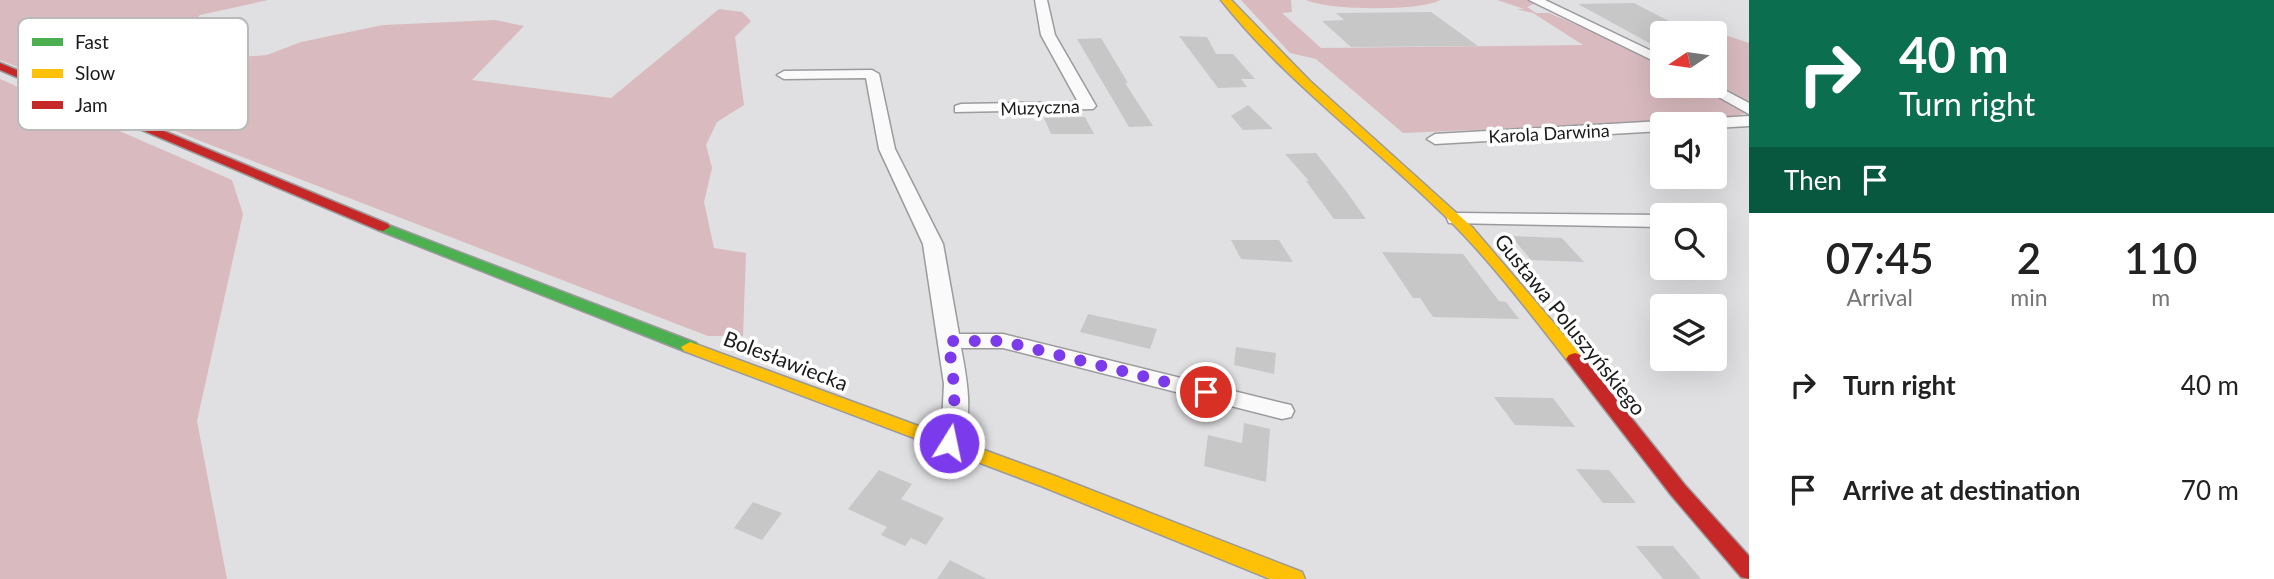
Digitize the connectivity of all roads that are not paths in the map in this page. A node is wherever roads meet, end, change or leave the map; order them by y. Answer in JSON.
{"nodes":[{"id":1,"x":1041,"y":0,"type":"edge"},
{"id":2,"x":1226,"y":0,"type":"edge"},
{"id":3,"x":1535,"y":0,"type":"edge"},
{"id":4,"x":1650,"y":55,"type":"edge"},
{"id":5,"x":0,"y":66,"type":"edge"},
{"id":6,"x":18,"y":74,"type":"edge"},
{"id":7,"x":784,"y":75,"type":"dead end"},
{"id":8,"x":1727,"y":97,"type":"edge"},
{"id":9,"x":961,"y":109,"type":"dead end"},
{"id":10,"x":1749,"y":109,"type":"edge"},
{"id":11,"x":1749,"y":121,"type":"edge"},
{"id":12,"x":1727,"y":122,"type":"edge"},
{"id":13,"x":1650,"y":128,"type":"edge"},
{"id":14,"x":151,"y":130,"type":"edge"},
{"id":15,"x":1434,"y":139,"type":"dead end"},
{"id":16,"x":1455,"y":219,"type":"junction"},
{"id":17,"x":1650,"y":221,"type":"edge"},
{"id":18,"x":948,"y":341,"type":"junction"},
{"id":19,"x":1282,"y":411,"type":"dead end"},
{"id":20,"x":949,"y":443,"type":"junction"},
{"id":21,"x":1749,"y":571,"type":"edge"},
{"id":22,"x":1294,"y":579,"type":"edge"}],
"edges":[{"from":1,"to":9,"type":"street","name":"Muzyczna"},
{"from":2,"to":16,"type":"street","name":"Gustawa Poluszyńskiego"},
{"from":3,"to":4,"type":"street"},
{"from":5,"to":6,"type":"street","name":"Bolesławiecka"},
{"from":7,"to":18,"type":"street"},
{"from":8,"to":10,"type":"street"},
{"from":11,"to":12,"type":"street"},
{"from":13,"to":15,"type":"street","name":"Karola Darwina"},
{"from":14,"to":20,"type":"street","name":"Bolesławiecka"},
{"from":16,"to":17,"type":"street"},
{"from":16,"to":21,"type":"street","name":"Gustawa Poluszyńskiego"},
{"from":18,"to":19,"type":"street"},
{"from":18,"to":20,"type":"street"},
{"from":20,"to":22,"type":"street","name":"Bolesławiecka"}]}
